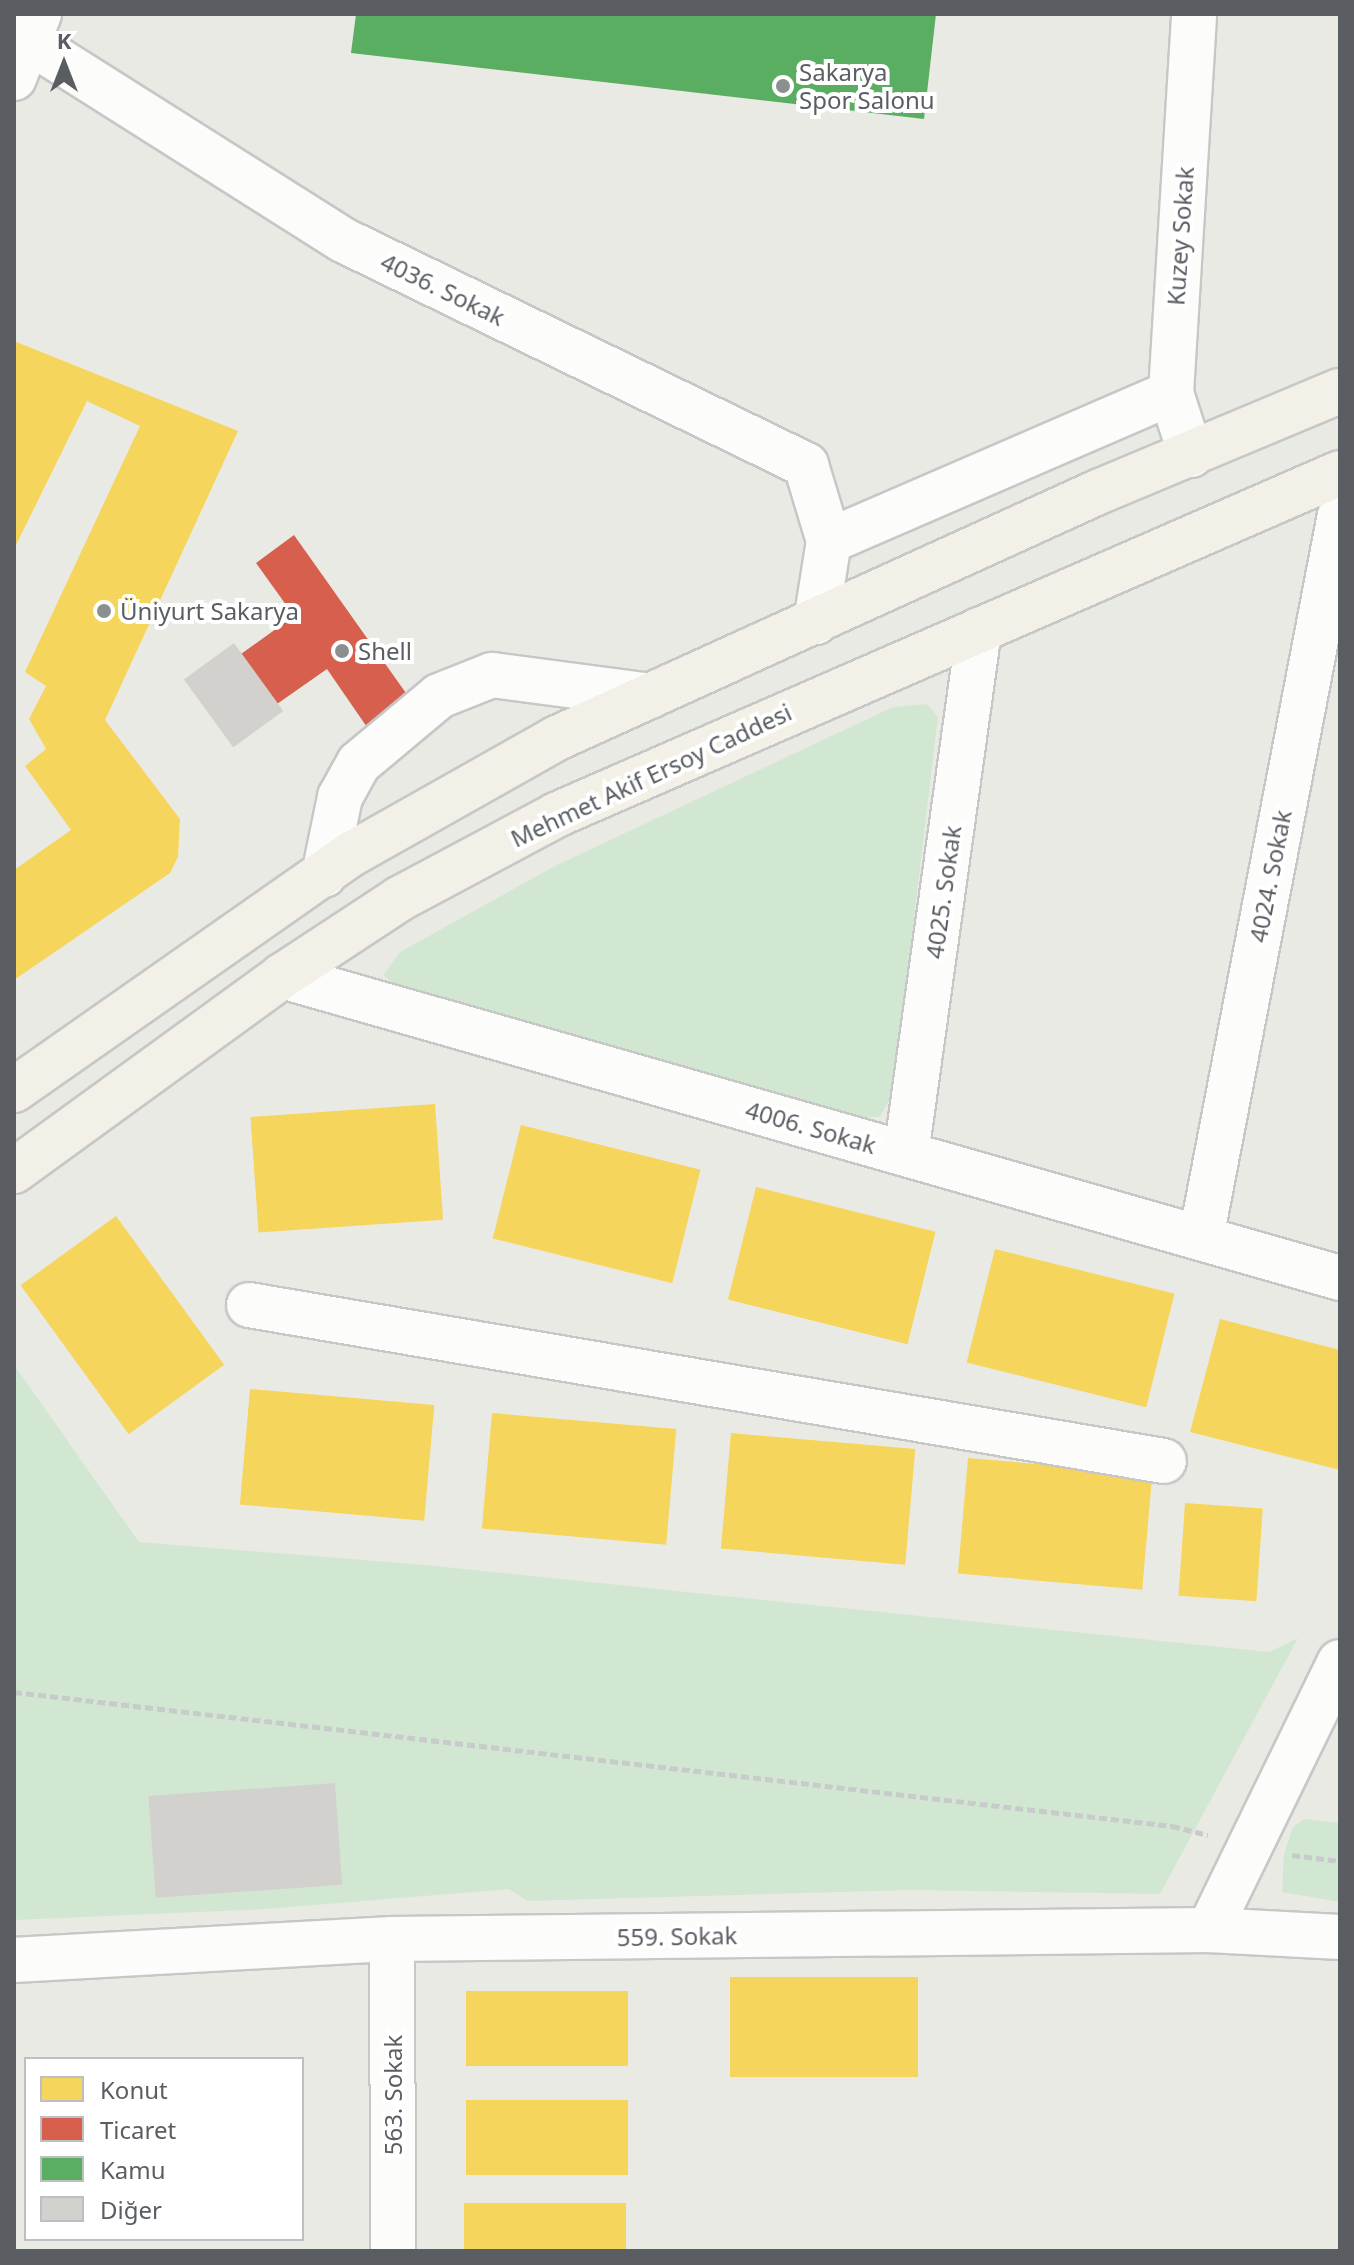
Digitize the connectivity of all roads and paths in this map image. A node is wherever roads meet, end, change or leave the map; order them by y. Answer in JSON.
{"nodes":[{"id":1,"x":1194,"y":14,"type":"edge"},
{"id":2,"x":28,"y":28,"type":"edge"},
{"id":3,"x":14,"y":78,"type":"edge"},
{"id":4,"x":1340,"y":391,"type":"edge"},
{"id":5,"x":1171,"y":393,"type":"junction"},
{"id":6,"x":1191,"y":455,"type":"junction"},
{"id":7,"x":1340,"y":473,"type":"edge"},
{"id":8,"x":1340,"y":515,"type":"edge"},
{"id":9,"x":829,"y":541,"type":"junction"},
{"id":10,"x":1330,"y":620,"type":"edge"},
{"id":11,"x":816,"y":622,"type":"junction"},
{"id":12,"x":979,"y":630,"type":"junction"},
{"id":13,"x":651,"y":696,"type":"junction"},
{"id":14,"x":324,"y":875,"type":"junction"},
{"id":15,"x":282,"y":976,"type":"junction"},
{"id":16,"x":14,"y":1090,"type":"edge"},
{"id":17,"x":906,"y":1154,"type":"junction"},
{"id":18,"x":14,"y":1171,"type":"edge"},
{"id":19,"x":1201,"y":1238,"type":"junction"},
{"id":20,"x":1340,"y":1278,"type":"edge"},
{"id":21,"x":249,"y":1305,"type":"dead end"},
{"id":22,"x":1164,"y":1461,"type":"dead end"},
{"id":23,"x":1340,"y":1662,"type":"edge"},
{"id":24,"x":14,"y":1692,"type":"edge"},
{"id":25,"x":1251,"y":1846,"type":"junction"},
{"id":26,"x":1340,"y":1861,"type":"edge"},
{"id":27,"x":1209,"y":1930,"type":"junction"},
{"id":28,"x":1340,"y":1937,"type":"edge"},
{"id":29,"x":392,"y":1939,"type":"junction"},
{"id":30,"x":14,"y":1960,"type":"edge"},
{"id":31,"x":393,"y":2251,"type":"edge"}],
"edges":[{"from":1,"to":5,"type":"street","name":"Kuzey Sokak"},
{"from":2,"to":3,"type":"street"},
{"from":2,"to":9,"type":"street","name":"4036. Sokak"},
{"from":4,"to":6,"type":"main road"},
{"from":5,"to":6,"type":"street","name":"Kuzey Sokak"},
{"from":5,"to":9,"type":"street"},
{"from":6,"to":11,"type":"main road"},
{"from":7,"to":12,"type":"main road","name":"Mehmet Akif Ersoy Caddesi"},
{"from":8,"to":10,"type":"street","name":"4024. Sokak"},
{"from":9,"to":11,"type":"street"},
{"from":10,"to":19,"type":"street","name":"4024. Sokak"},
{"from":11,"to":13,"type":"main road"},
{"from":12,"to":15,"type":"main road","name":"Mehmet Akif Ersoy Caddesi"},
{"from":12,"to":17,"type":"street","name":"4025. Sokak"},
{"from":13,"to":14,"type":"main road"},
{"from":13,"to":14,"type":"street"},
{"from":14,"to":16,"type":"main road"},
{"from":15,"to":17,"type":"street","name":"4006. Sokak"},
{"from":15,"to":18,"type":"main road","name":"Mehmet Akif Ersoy Caddesi"},
{"from":17,"to":19,"type":"street","name":"4006. Sokak"},
{"from":19,"to":20,"type":"street","name":"4006. Sokak"},
{"from":21,"to":22,"type":"street"},
{"from":23,"to":25,"type":"street"},
{"from":24,"to":25,"type":"path"},
{"from":25,"to":26,"type":"path"},
{"from":25,"to":27,"type":"street"},
{"from":27,"to":28,"type":"street","name":"559. Sokak"},
{"from":27,"to":29,"type":"street","name":"559. Sokak"},
{"from":29,"to":30,"type":"street","name":"559. Sokak"},
{"from":29,"to":31,"type":"street","name":"563. Sokak"}]}
